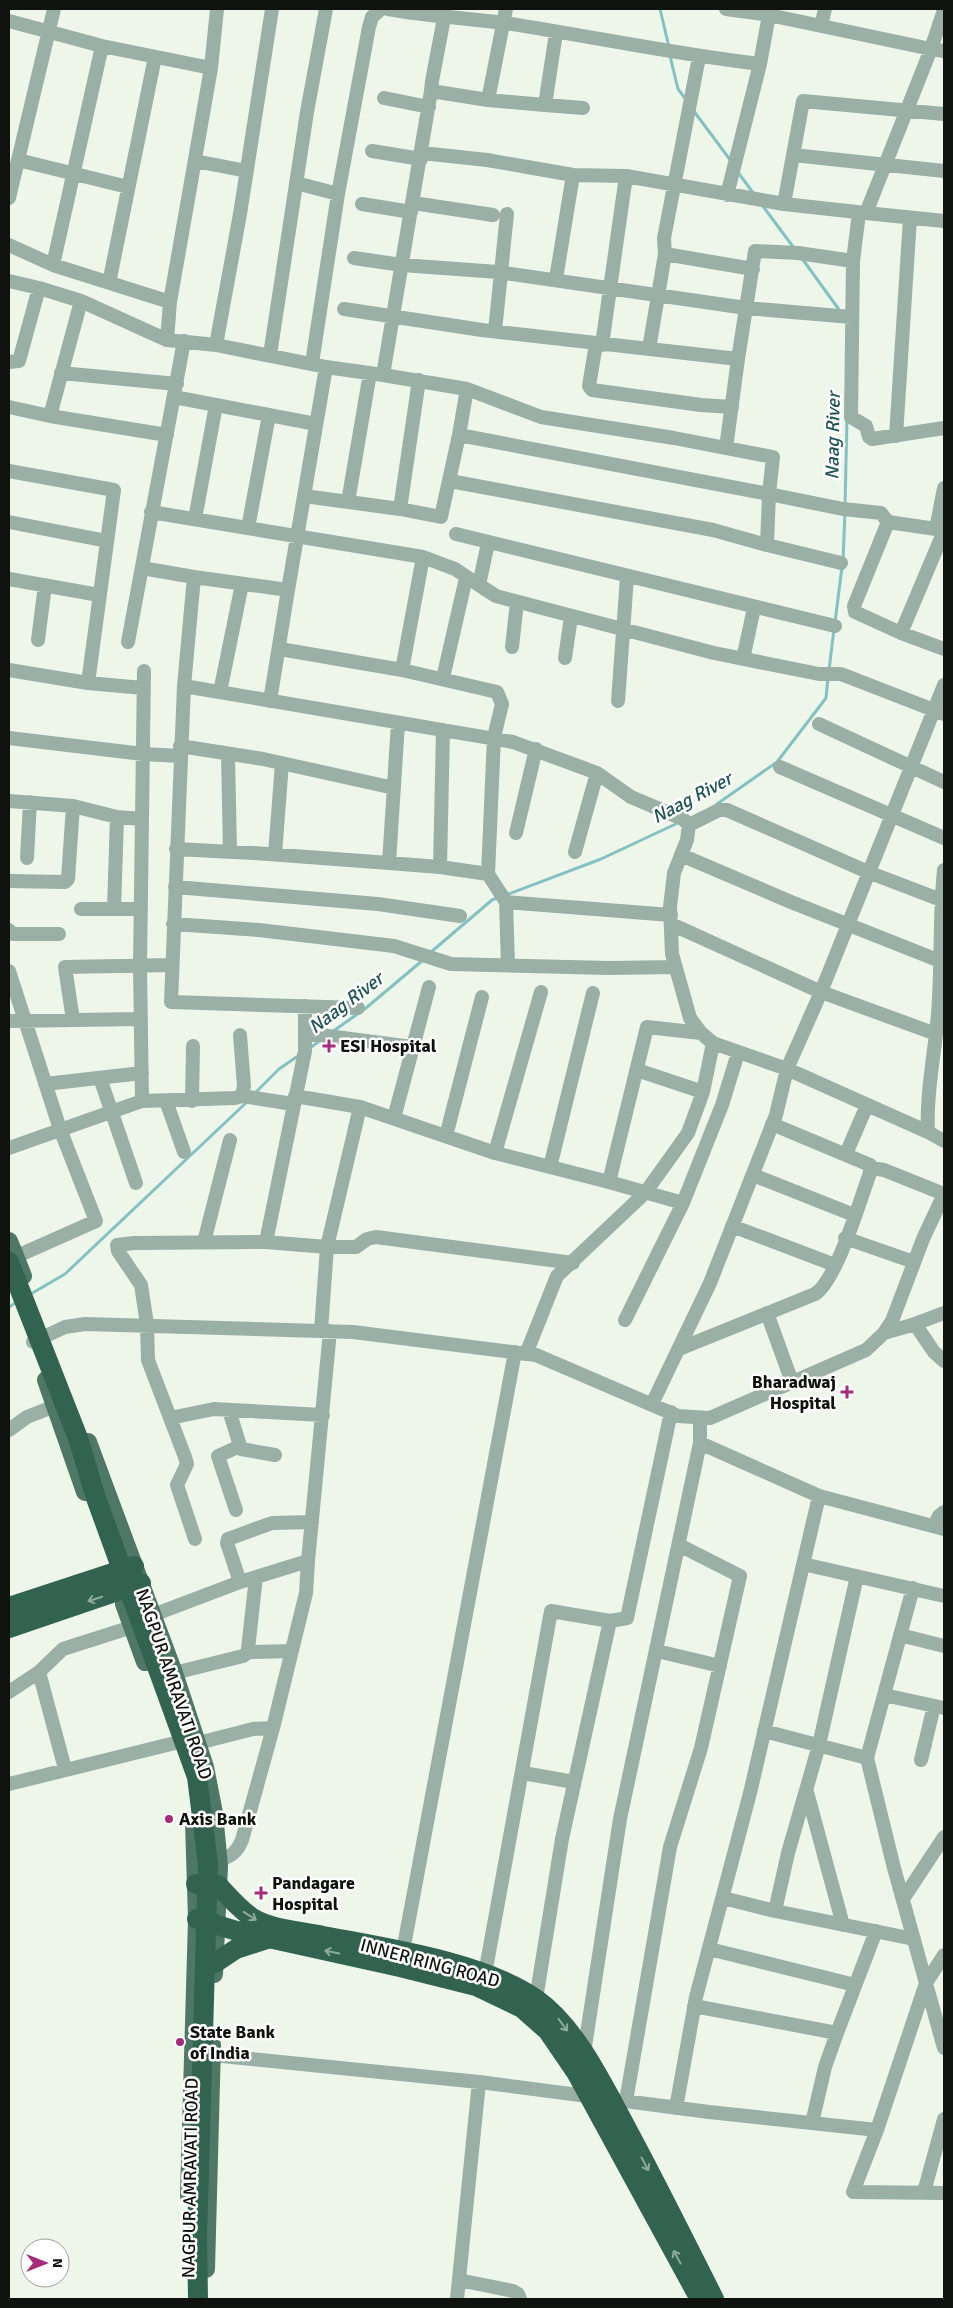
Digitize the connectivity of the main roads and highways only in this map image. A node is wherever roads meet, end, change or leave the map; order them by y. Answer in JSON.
{"nodes":[{"id":1,"x":11,"y":1253,"type":"edge"},
{"id":2,"x":21,"y":1294,"type":"edge"},
{"id":3,"x":40,"y":1338,"type":"junction"},
{"id":4,"x":113,"y":1572,"type":"junction"},
{"id":5,"x":137,"y":1574,"type":"junction"},
{"id":6,"x":120,"y":1591,"type":"junction"},
{"id":7,"x":9,"y":1606,"type":"edge"},
{"id":8,"x":9,"y":1628,"type":"edge"},
{"id":9,"x":196,"y":1884,"type":"junction"},
{"id":10,"x":218,"y":1885,"type":"junction"},
{"id":11,"x":196,"y":1919,"type":"junction"},
{"id":12,"x":217,"y":1924,"type":"junction"},
{"id":13,"x":269,"y":1938,"type":"junction"},
{"id":14,"x":215,"y":1963,"type":"junction"},
{"id":15,"x":190,"y":2299,"type":"edge"},
{"id":16,"x":198,"y":2299,"type":"edge"},
{"id":17,"x":207,"y":2299,"type":"edge"},
{"id":18,"x":700,"y":2299,"type":"edge"},
{"id":19,"x":714,"y":2299,"type":"edge"}],
"edges":[{"from":1,"to":2,"type":"main road","name":"NAGPUR AMRAVATI ROAD"},
{"from":1,"to":16,"type":"highway","bridge":true},
{"from":2,"to":3,"type":"main road","name":"NAGPUR AMRAVATI ROAD"},
{"from":3,"to":4,"type":"main road","name":"NAGPUR AMRAVATI ROAD"},
{"from":3,"to":5,"type":"main road","name":"NAGPUR AMRAVATI ROAD"},
{"from":4,"to":5,"type":"highway"},
{"from":4,"to":6,"type":"main road","name":"NAGPUR AMRAVATI ROAD"},
{"from":4,"to":7,"type":"highway"},
{"from":5,"to":6,"type":"highway"},
{"from":5,"to":10,"type":"main road","name":"NAGPUR AMRAVATI ROAD"},
{"from":6,"to":8,"type":"highway","one_way":true},
{"from":6,"to":9,"type":"main road","name":"NAGPUR AMRAVATI ROAD"},
{"from":9,"to":10,"type":"highway"},
{"from":9,"to":11,"type":"main road","name":"NAGPUR AMRAVATI ROAD"},
{"from":10,"to":12,"type":"main road","name":"NAGPUR AMRAVATI ROAD"},
{"from":10,"to":19,"type":"highway","name":"INNER RING ROAD","one_way":true},
{"from":11,"to":12,"type":"highway","name":"INNER RING ROAD"},
{"from":11,"to":15,"type":"main road","name":"NAGPUR AMRAVATI ROAD"},
{"from":12,"to":13,"type":"highway","name":"INNER RING ROAD"},
{"from":12,"to":14,"type":"main road","name":"NAGPUR AMRAVATI ROAD"},
{"from":13,"to":14,"type":"highway"},
{"from":18,"to":13,"type":"highway","name":"INNER RING ROAD","one_way":true},
{"from":14,"to":17,"type":"main road","name":"NAGPUR AMRAVATI ROAD"}]}
